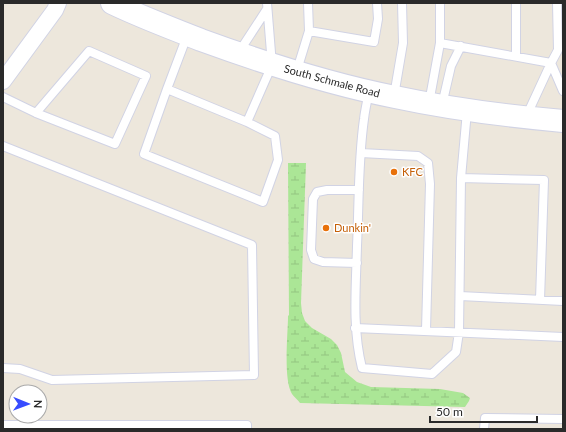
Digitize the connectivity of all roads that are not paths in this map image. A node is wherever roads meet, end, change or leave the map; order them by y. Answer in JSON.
{"nodes":[{"id":1,"x":58,"y":3,"type":"edge"},
{"id":2,"x":112,"y":3,"type":"edge"},
{"id":3,"x":308,"y":3,"type":"edge"},
{"id":4,"x":377,"y":3,"type":"edge"},
{"id":5,"x":402,"y":3,"type":"edge"},
{"id":6,"x":440,"y":3,"type":"edge"},
{"id":7,"x":516,"y":3,"type":"edge"},
{"id":8,"x":558,"y":3,"type":"edge"},
{"id":9,"x":267,"y":6,"type":"edge"},
{"id":10,"x":309,"y":30,"type":"junction"},
{"id":11,"x":188,"y":35,"type":"junction"},
{"id":12,"x":440,"y":43,"type":"junction"},
{"id":13,"x":461,"y":46,"type":"junction"},
{"id":14,"x":238,"y":54,"type":"junction"},
{"id":15,"x":516,"y":56,"type":"junction"},
{"id":16,"x":551,"y":63,"type":"junction"},
{"id":17,"x":272,"y":65,"type":"junction"},
{"id":18,"x":296,"y":72,"type":"junction"},
{"id":19,"x":3,"y":81,"type":"edge"},
{"id":20,"x":167,"y":89,"type":"junction"},
{"id":21,"x":369,"y":91,"type":"junction"},
{"id":22,"x":563,"y":91,"type":"edge"},
{"id":23,"x":3,"y":97,"type":"edge"},
{"id":24,"x":394,"y":97,"type":"junction"},
{"id":25,"x":436,"y":105,"type":"junction"},
{"id":26,"x":467,"y":110,"type":"junction"},
{"id":27,"x":36,"y":112,"type":"junction"},
{"id":28,"x":526,"y":118,"type":"junction"},
{"id":29,"x":563,"y":121,"type":"edge"},
{"id":30,"x":247,"y":122,"type":"junction"},
{"id":31,"x":3,"y":146,"type":"edge"},
{"id":32,"x":361,"y":153,"type":"junction"},
{"id":33,"x":461,"y":178,"type":"junction"},
{"id":34,"x":359,"y":190,"type":"junction"},
{"id":35,"x":357,"y":263,"type":"junction"},
{"id":36,"x":460,"y":296,"type":"junction"},
{"id":37,"x":540,"y":300,"type":"junction"},
{"id":38,"x":563,"y":301,"type":"edge"},
{"id":39,"x":355,"y":328,"type":"junction"},
{"id":40,"x":426,"y":330,"type":"junction"},
{"id":41,"x":459,"y":332,"type":"junction"},
{"id":42,"x":563,"y":337,"type":"edge"},
{"id":43,"x":3,"y":368,"type":"edge"},
{"id":44,"x":563,"y":419,"type":"edge"},
{"id":45,"x":3,"y":425,"type":"edge"},
{"id":46,"x":148,"y":427,"type":"edge"},
{"id":47,"x":247,"y":429,"type":"edge"},
{"id":48,"x":484,"y":429,"type":"edge"}],
"edges":[{"from":1,"to":19,"type":"street"},
{"from":2,"to":11,"type":"main road","name":"South Schmale Road"},
{"from":3,"to":10,"type":"lane"},
{"from":4,"to":10,"type":"lane"},
{"from":5,"to":24,"type":"lane"},
{"from":6,"to":12,"type":"lane"},
{"from":7,"to":15,"type":"lane"},
{"from":8,"to":16,"type":"lane"},
{"from":9,"to":14,"type":"lane"},
{"from":9,"to":17,"type":"lane"},
{"from":10,"to":18,"type":"lane"},
{"from":11,"to":14,"type":"main road","name":"South Schmale Road"},
{"from":11,"to":20,"type":"lane"},
{"from":12,"to":13,"type":"lane"},
{"from":12,"to":25,"type":"lane"},
{"from":13,"to":15,"type":"lane"},
{"from":13,"to":25,"type":"lane"},
{"from":14,"to":17,"type":"main road","name":"South Schmale Road"},
{"from":15,"to":16,"type":"lane"},
{"from":16,"to":22,"type":"lane"},
{"from":16,"to":28,"type":"lane"},
{"from":17,"to":18,"type":"main road","name":"South Schmale Road"},
{"from":17,"to":30,"type":"lane"},
{"from":18,"to":21,"type":"main road","name":"South Schmale Road"},
{"from":20,"to":30,"type":"lane"},
{"from":20,"to":30,"type":"lane"},
{"from":21,"to":24,"type":"main road","name":"South Schmale Road"},
{"from":21,"to":32,"type":"lane"},
{"from":23,"to":27,"type":"lane"},
{"from":24,"to":25,"type":"main road","name":"South Schmale Road"},
{"from":25,"to":26,"type":"main road","name":"South Schmale Road"},
{"from":26,"to":28,"type":"main road","name":"South Schmale Road"},
{"from":26,"to":33,"type":"lane"},
{"from":27,"to":27,"type":"lane"},
{"from":28,"to":29,"type":"main road","name":"South Schmale Road"},
{"from":31,"to":43,"type":"lane"},
{"from":32,"to":34,"type":"lane"},
{"from":32,"to":40,"type":"lane"},
{"from":33,"to":36,"type":"lane"},
{"from":33,"to":37,"type":"lane"},
{"from":34,"to":35,"type":"lane"},
{"from":34,"to":35,"type":"lane"},
{"from":35,"to":39,"type":"lane"},
{"from":36,"to":37,"type":"lane"},
{"from":36,"to":41,"type":"lane"},
{"from":37,"to":38,"type":"lane"},
{"from":39,"to":40,"type":"lane"},
{"from":39,"to":41,"type":"lane"},
{"from":40,"to":41,"type":"lane"},
{"from":41,"to":42,"type":"lane"},
{"from":44,"to":48,"type":"lane"},
{"from":45,"to":46,"type":"lane"},
{"from":46,"to":47,"type":"lane"}]}
